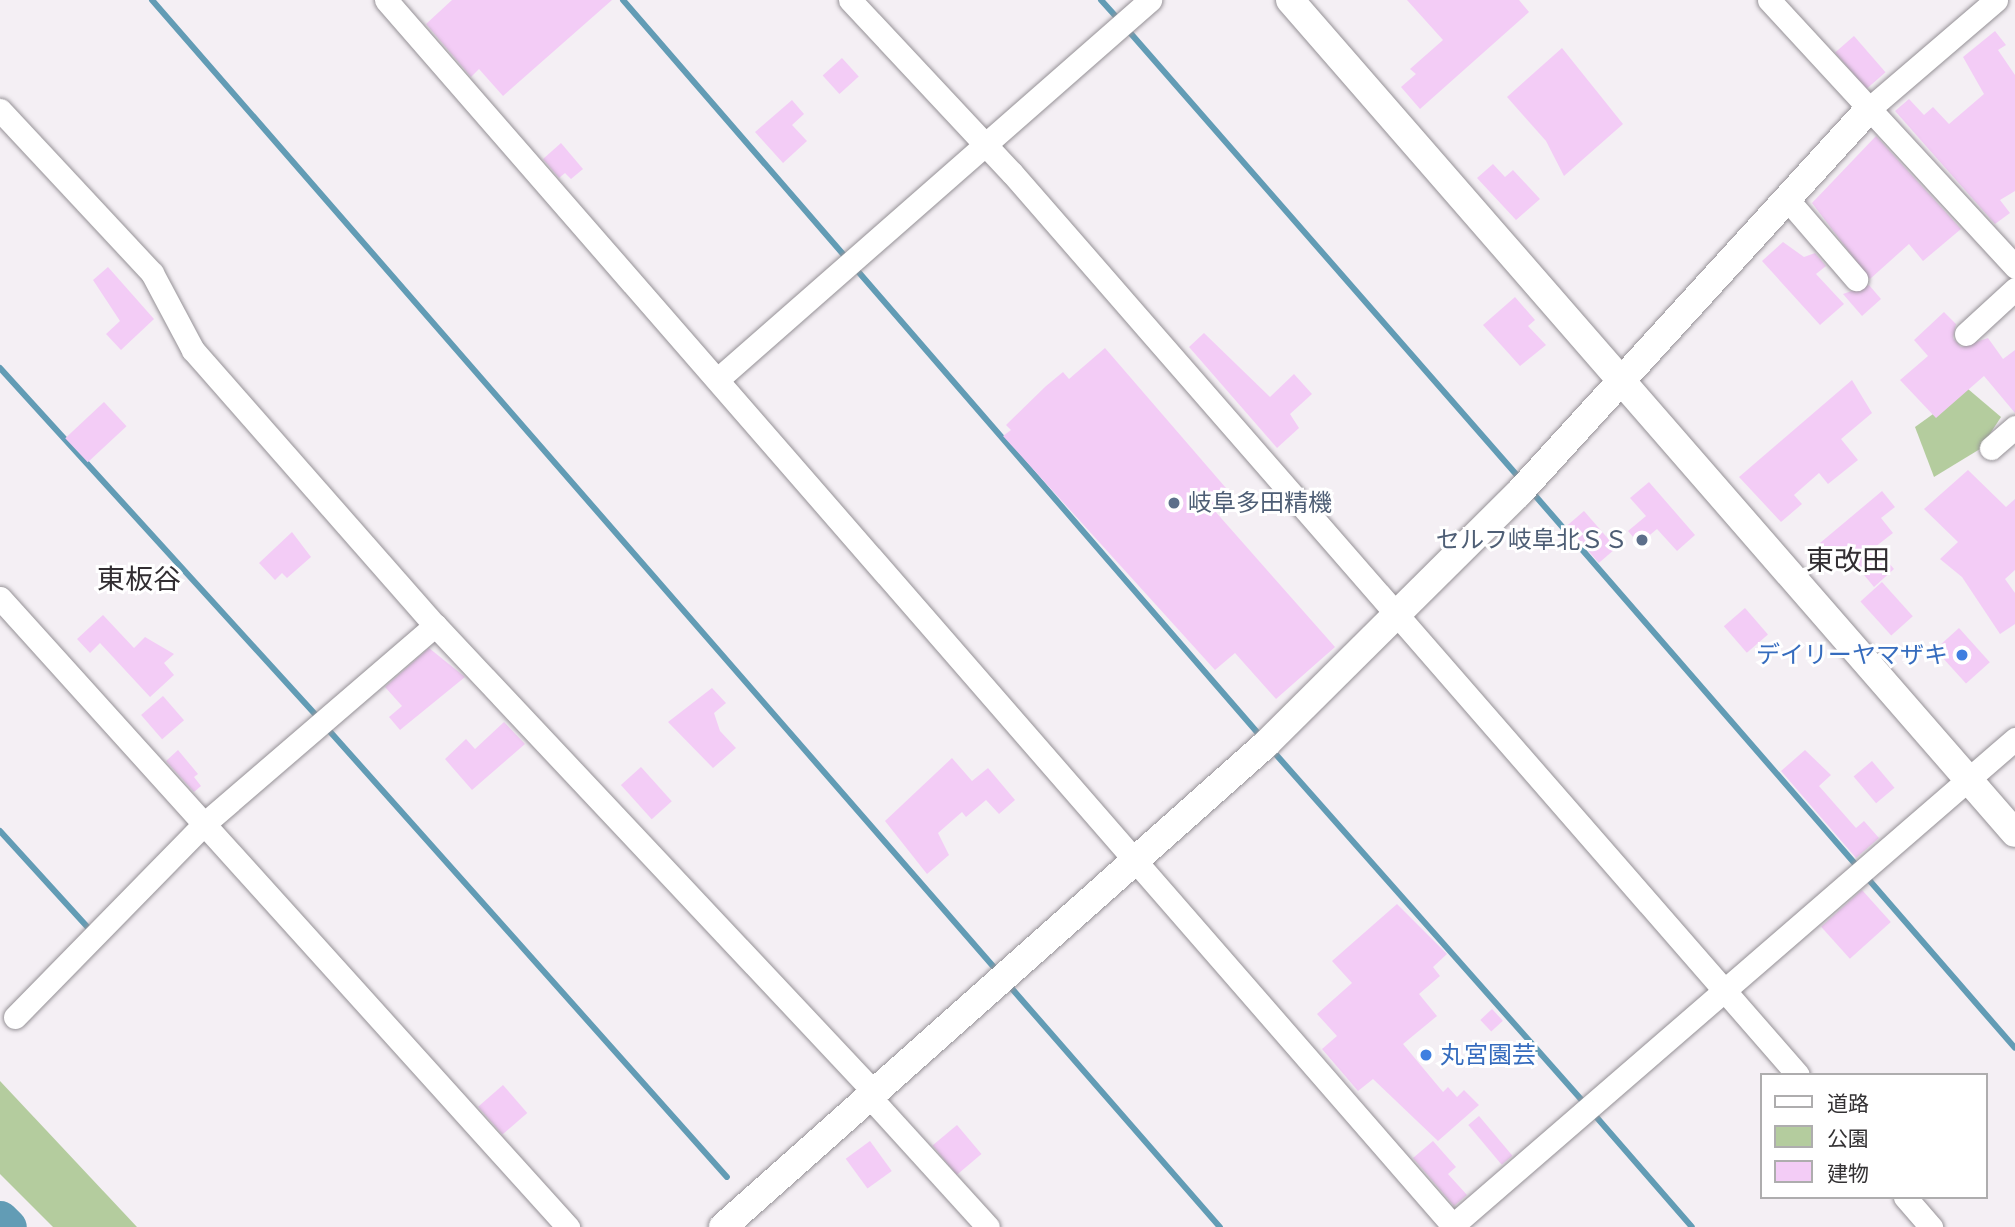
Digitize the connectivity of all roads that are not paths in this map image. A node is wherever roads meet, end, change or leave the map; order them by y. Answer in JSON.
{"nodes":[{"id":1,"x":386,"y":0,"type":"edge"},
{"id":2,"x":850,"y":0,"type":"edge"},
{"id":3,"x":1150,"y":0,"type":"edge"},
{"id":4,"x":1290,"y":0,"type":"edge"},
{"id":5,"x":1769,"y":0,"type":"edge"},
{"id":6,"x":1996,"y":0,"type":"edge"},
{"id":7,"x":1870,"y":108,"type":"junction"},
{"id":8,"x":0,"y":110,"type":"edge"},
{"id":9,"x":987,"y":144,"type":"junction"},
{"id":10,"x":1787,"y":199,"type":"junction"},
{"id":11,"x":2015,"y":267,"type":"edge"},
{"id":12,"x":1856,"y":279,"type":"dead end"},
{"id":13,"x":2015,"y":289,"type":"edge"},
{"id":14,"x":1966,"y":334,"type":"dead end"},
{"id":15,"x":718,"y":379,"type":"junction"},
{"id":16,"x":1623,"y":380,"type":"junction"},
{"id":17,"x":2015,"y":427,"type":"edge"},
{"id":18,"x":1991,"y":448,"type":"dead end"},
{"id":19,"x":0,"y":598,"type":"edge"},
{"id":20,"x":1397,"y":612,"type":"junction"},
{"id":21,"x":435,"y":625,"type":"junction"},
{"id":22,"x":2015,"y":739,"type":"edge"},
{"id":23,"x":1967,"y":777,"type":"junction"},
{"id":24,"x":204,"y":824,"type":"junction"},
{"id":25,"x":2015,"y":833,"type":"edge"},
{"id":26,"x":1134,"y":856,"type":"junction"},
{"id":27,"x":1726,"y":993,"type":"junction"},
{"id":28,"x":15,"y":1017,"type":"dead end"},
{"id":29,"x":1796,"y":1073,"type":"edge"},
{"id":30,"x":870,"y":1093,"type":"junction"},
{"id":31,"x":1907,"y":1199,"type":"edge"},
{"id":32,"x":568,"y":1227,"type":"edge"},
{"id":33,"x":723,"y":1227,"type":"edge"},
{"id":34,"x":988,"y":1227,"type":"edge"},
{"id":35,"x":1453,"y":1227,"type":"edge"},
{"id":36,"x":1931,"y":1227,"type":"edge"}],
"edges":[{"from":1,"to":15,"type":"street"},
{"from":2,"to":9,"type":"street"},
{"from":3,"to":9,"type":"street"},
{"from":4,"to":16,"type":"street"},
{"from":5,"to":7,"type":"street"},
{"from":6,"to":7,"type":"street"},
{"from":7,"to":10,"type":"street"},
{"from":7,"to":11,"type":"street"},
{"from":8,"to":21,"type":"street"},
{"from":9,"to":15,"type":"street"},
{"from":9,"to":20,"type":"street"},
{"from":10,"to":12,"type":"street"},
{"from":10,"to":16,"type":"street"},
{"from":13,"to":14,"type":"street"},
{"from":15,"to":26,"type":"street"},
{"from":16,"to":20,"type":"street"},
{"from":16,"to":23,"type":"street"},
{"from":17,"to":18,"type":"street"},
{"from":19,"to":24,"type":"street"},
{"from":20,"to":26,"type":"street"},
{"from":20,"to":27,"type":"street"},
{"from":21,"to":24,"type":"street"},
{"from":21,"to":30,"type":"street"},
{"from":22,"to":23,"type":"street"},
{"from":23,"to":25,"type":"street"},
{"from":23,"to":27,"type":"street"},
{"from":24,"to":28,"type":"street"},
{"from":24,"to":32,"type":"street"},
{"from":26,"to":30,"type":"street"},
{"from":26,"to":35,"type":"street"},
{"from":27,"to":29,"type":"street"},
{"from":27,"to":35,"type":"street"},
{"from":30,"to":33,"type":"street"},
{"from":30,"to":34,"type":"street"},
{"from":31,"to":36,"type":"street"}]}
